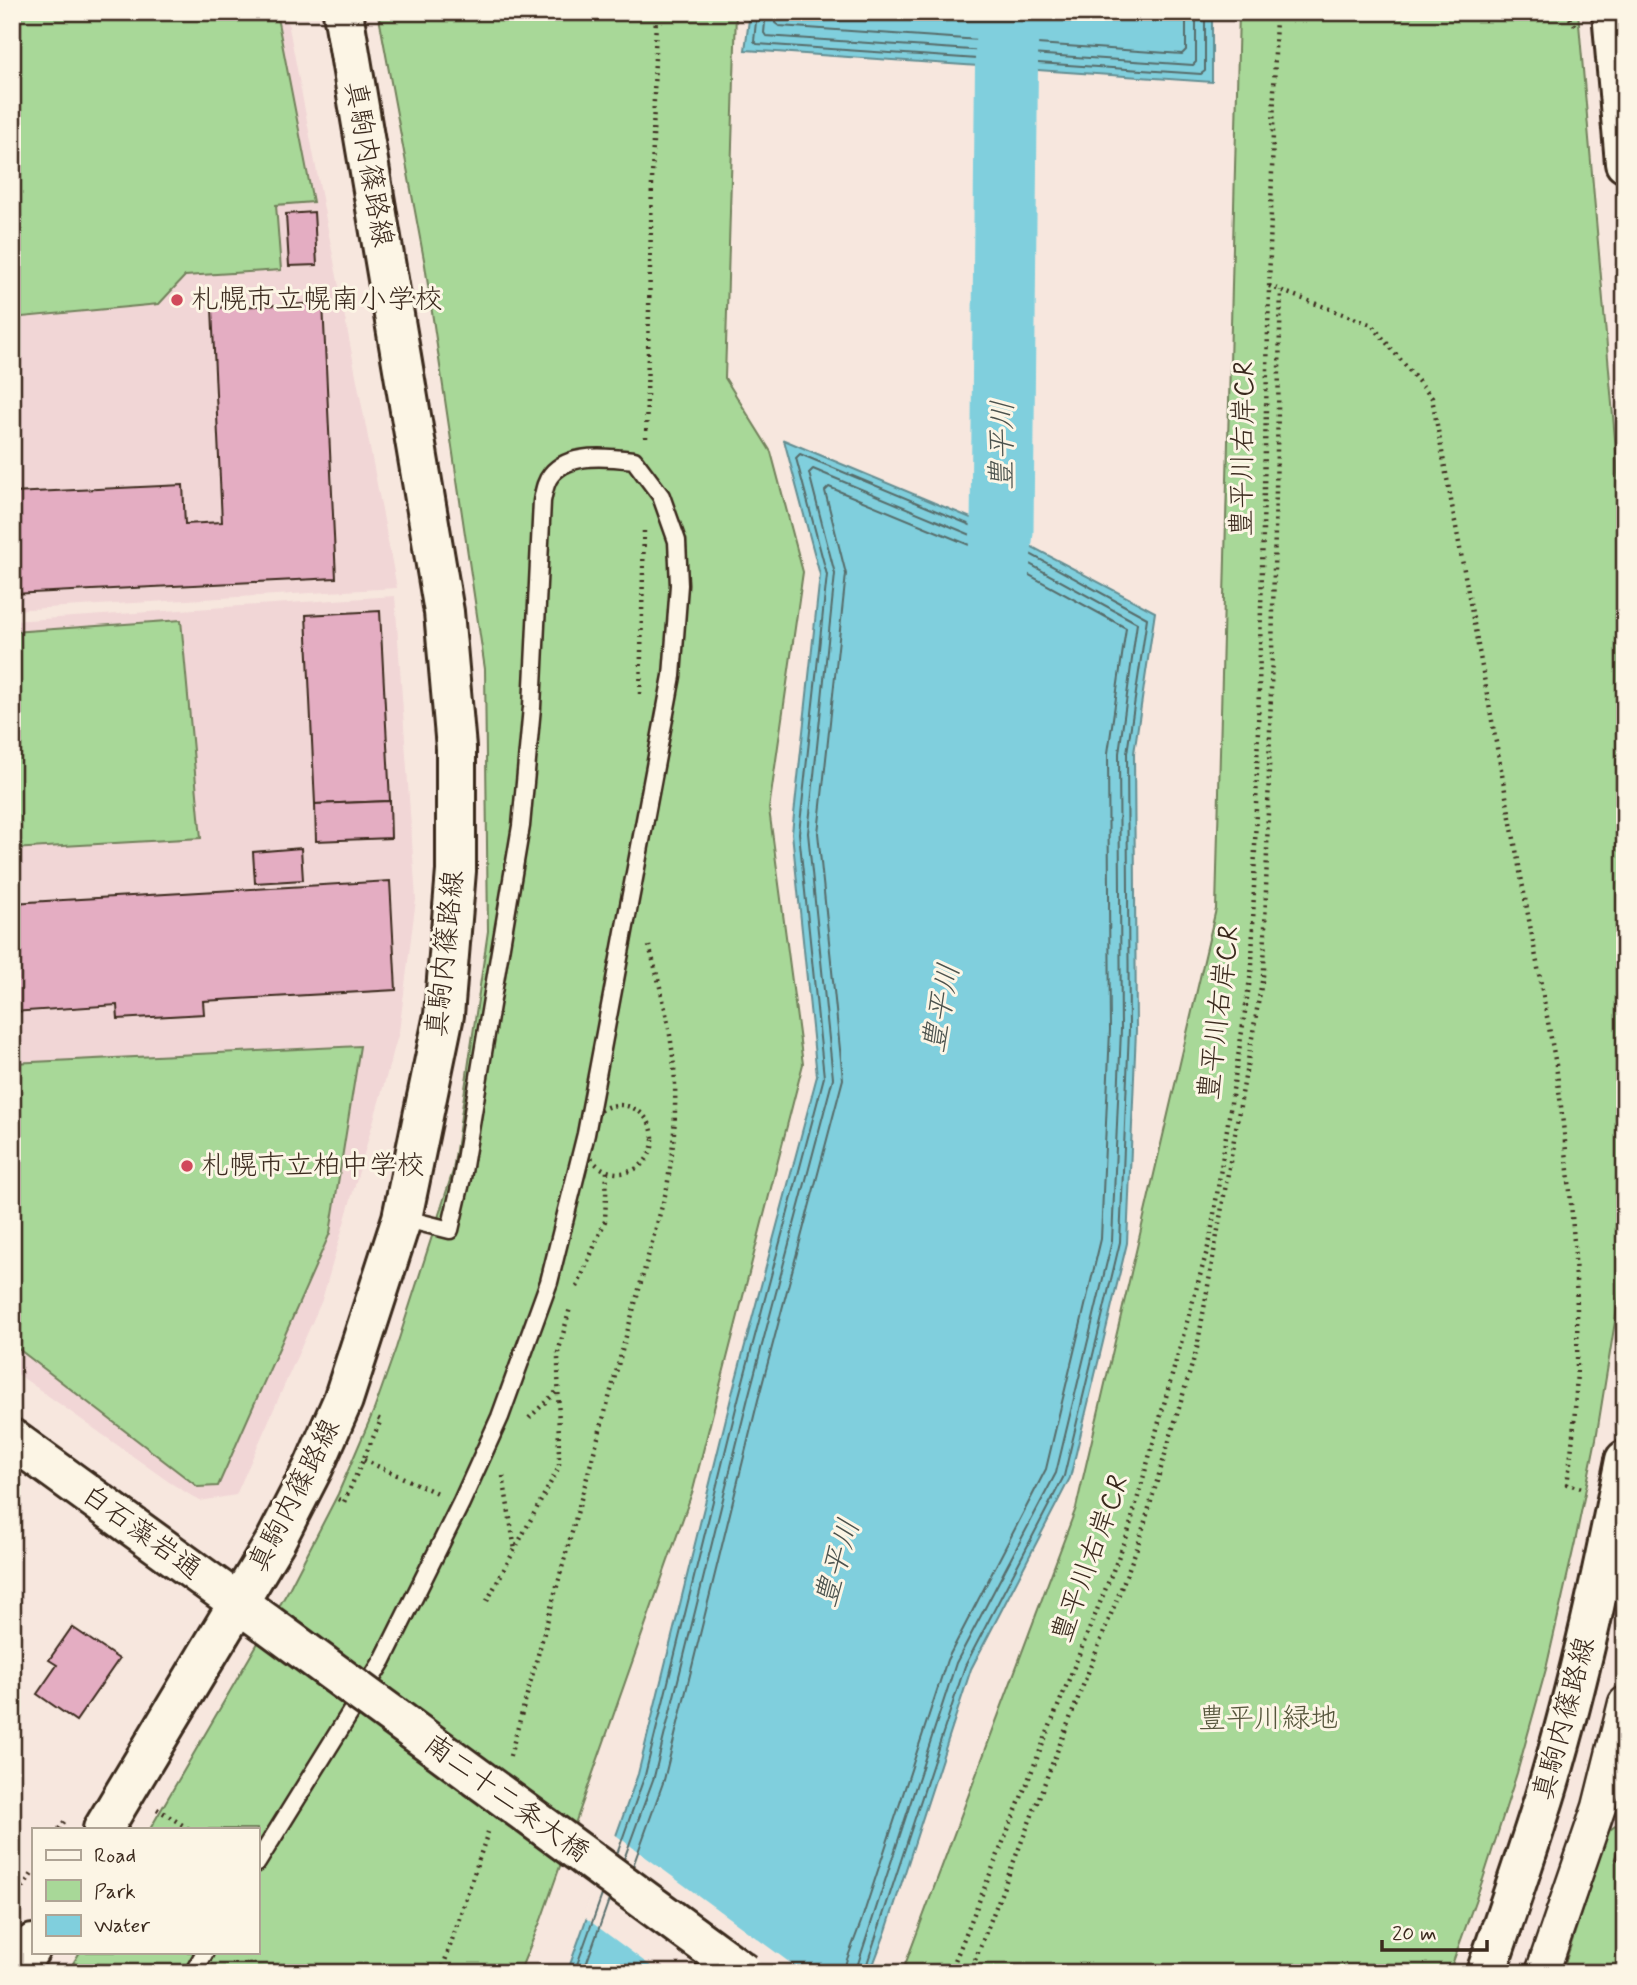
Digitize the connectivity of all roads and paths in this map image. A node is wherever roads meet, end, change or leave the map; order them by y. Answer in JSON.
{"nodes":[{"id":1,"x":343,"y":12,"type":"edge"},
{"id":2,"x":1276,"y":12,"type":"edge"},
{"id":3,"x":1612,"y":12,"type":"edge"},
{"id":4,"x":1625,"y":163,"type":"edge"},
{"id":5,"x":1269,"y":286,"type":"junction"},
{"id":6,"x":1281,"y":290,"type":"junction"},
{"id":7,"x":586,"y":1134,"type":"junction"},
{"id":8,"x":607,"y":1171,"type":"junction"},
{"id":9,"x":402,"y":1218,"type":"junction"},
{"id":10,"x":574,"y":1294,"type":"dead end"},
{"id":11,"x":570,"y":1306,"type":"dead end"},
{"id":12,"x":558,"y":1390,"type":"junction"},
{"id":13,"x":528,"y":1419,"type":"dead end"},
{"id":14,"x":382,"y":1420,"type":"dead end"},
{"id":15,"x":12,"y":1440,"type":"edge"},
{"id":16,"x":363,"y":1460,"type":"junction"},
{"id":17,"x":1625,"y":1460,"type":"edge"},
{"id":18,"x":502,"y":1473,"type":"dead end"},
{"id":19,"x":434,"y":1491,"type":"dead end"},
{"id":20,"x":1592,"y":1491,"type":"dead end"},
{"id":21,"x":344,"y":1502,"type":"dead end"},
{"id":22,"x":515,"y":1550,"type":"junction"},
{"id":23,"x":487,"y":1601,"type":"dead end"},
{"id":24,"x":238,"y":1603,"type":"junction"},
{"id":25,"x":269,"y":1625,"type":"joint"},
{"id":26,"x":1625,"y":1703,"type":"edge"},
{"id":27,"x":153,"y":1807,"type":"dead end"},
{"id":28,"x":1612,"y":1810,"type":"edge"},
{"id":29,"x":104,"y":1828,"type":"edge"},
{"id":30,"x":187,"y":1828,"type":"edge"},
{"id":31,"x":259,"y":1860,"type":"edge"},
{"id":32,"x":32,"y":1874,"type":"edge"},
{"id":33,"x":12,"y":1906,"type":"edge"},
{"id":34,"x":32,"y":1946,"type":"edge"},
{"id":35,"x":204,"y":1954,"type":"edge"},
{"id":36,"x":16,"y":1973,"type":"edge"},
{"id":37,"x":193,"y":1973,"type":"edge"},
{"id":38,"x":744,"y":1973,"type":"edge"},
{"id":39,"x":950,"y":1973,"type":"edge"},
{"id":40,"x":970,"y":1973,"type":"edge"},
{"id":41,"x":1486,"y":1973,"type":"edge"},
{"id":42,"x":1542,"y":1973,"type":"edge"}],
"edges":[{"from":1,"to":9,"type":"main road","name":"真駒内篠路線"},
{"from":2,"to":5,"type":"path","name":"豊平川右岸CR"},
{"from":3,"to":4,"type":"main road"},
{"from":5,"to":6,"type":"path"},
{"from":5,"to":39,"type":"path","name":"豊平川右岸CR"},
{"from":6,"to":20,"type":"path"},
{"from":6,"to":40,"type":"path"},
{"from":7,"to":8,"type":"path"},
{"from":7,"to":8,"type":"path"},
{"from":7,"to":9,"type":"lane"},
{"from":7,"to":31,"type":"lane"},
{"from":8,"to":10,"type":"path"},
{"from":9,"to":24,"type":"main road","name":"真駒内篠路線"},
{"from":11,"to":12,"type":"path"},
{"from":12,"to":13,"type":"path"},
{"from":12,"to":22,"type":"path"},
{"from":14,"to":16,"type":"path"},
{"from":15,"to":24,"type":"main road","name":"白石藻岩通"},
{"from":16,"to":19,"type":"path"},
{"from":16,"to":21,"type":"path"},
{"from":17,"to":41,"type":"main road","name":"真駒内篠路線"},
{"from":18,"to":22,"type":"path"},
{"from":22,"to":23,"type":"path"},
{"from":24,"to":25,"type":"main road","name":"白石藻岩通"},
{"from":24,"to":29,"type":"main road","name":"真駒内篠路線"},
{"from":25,"to":38,"type":"main road","name":"南二十二条大橋","bridge":true},
{"from":26,"to":28,"type":"street"},
{"from":27,"to":30,"type":"path"},
{"from":28,"to":42,"type":"street"},
{"from":32,"to":33,"type":"path"},
{"from":34,"to":36,"type":"main road"},
{"from":35,"to":37,"type":"lane"}]}
